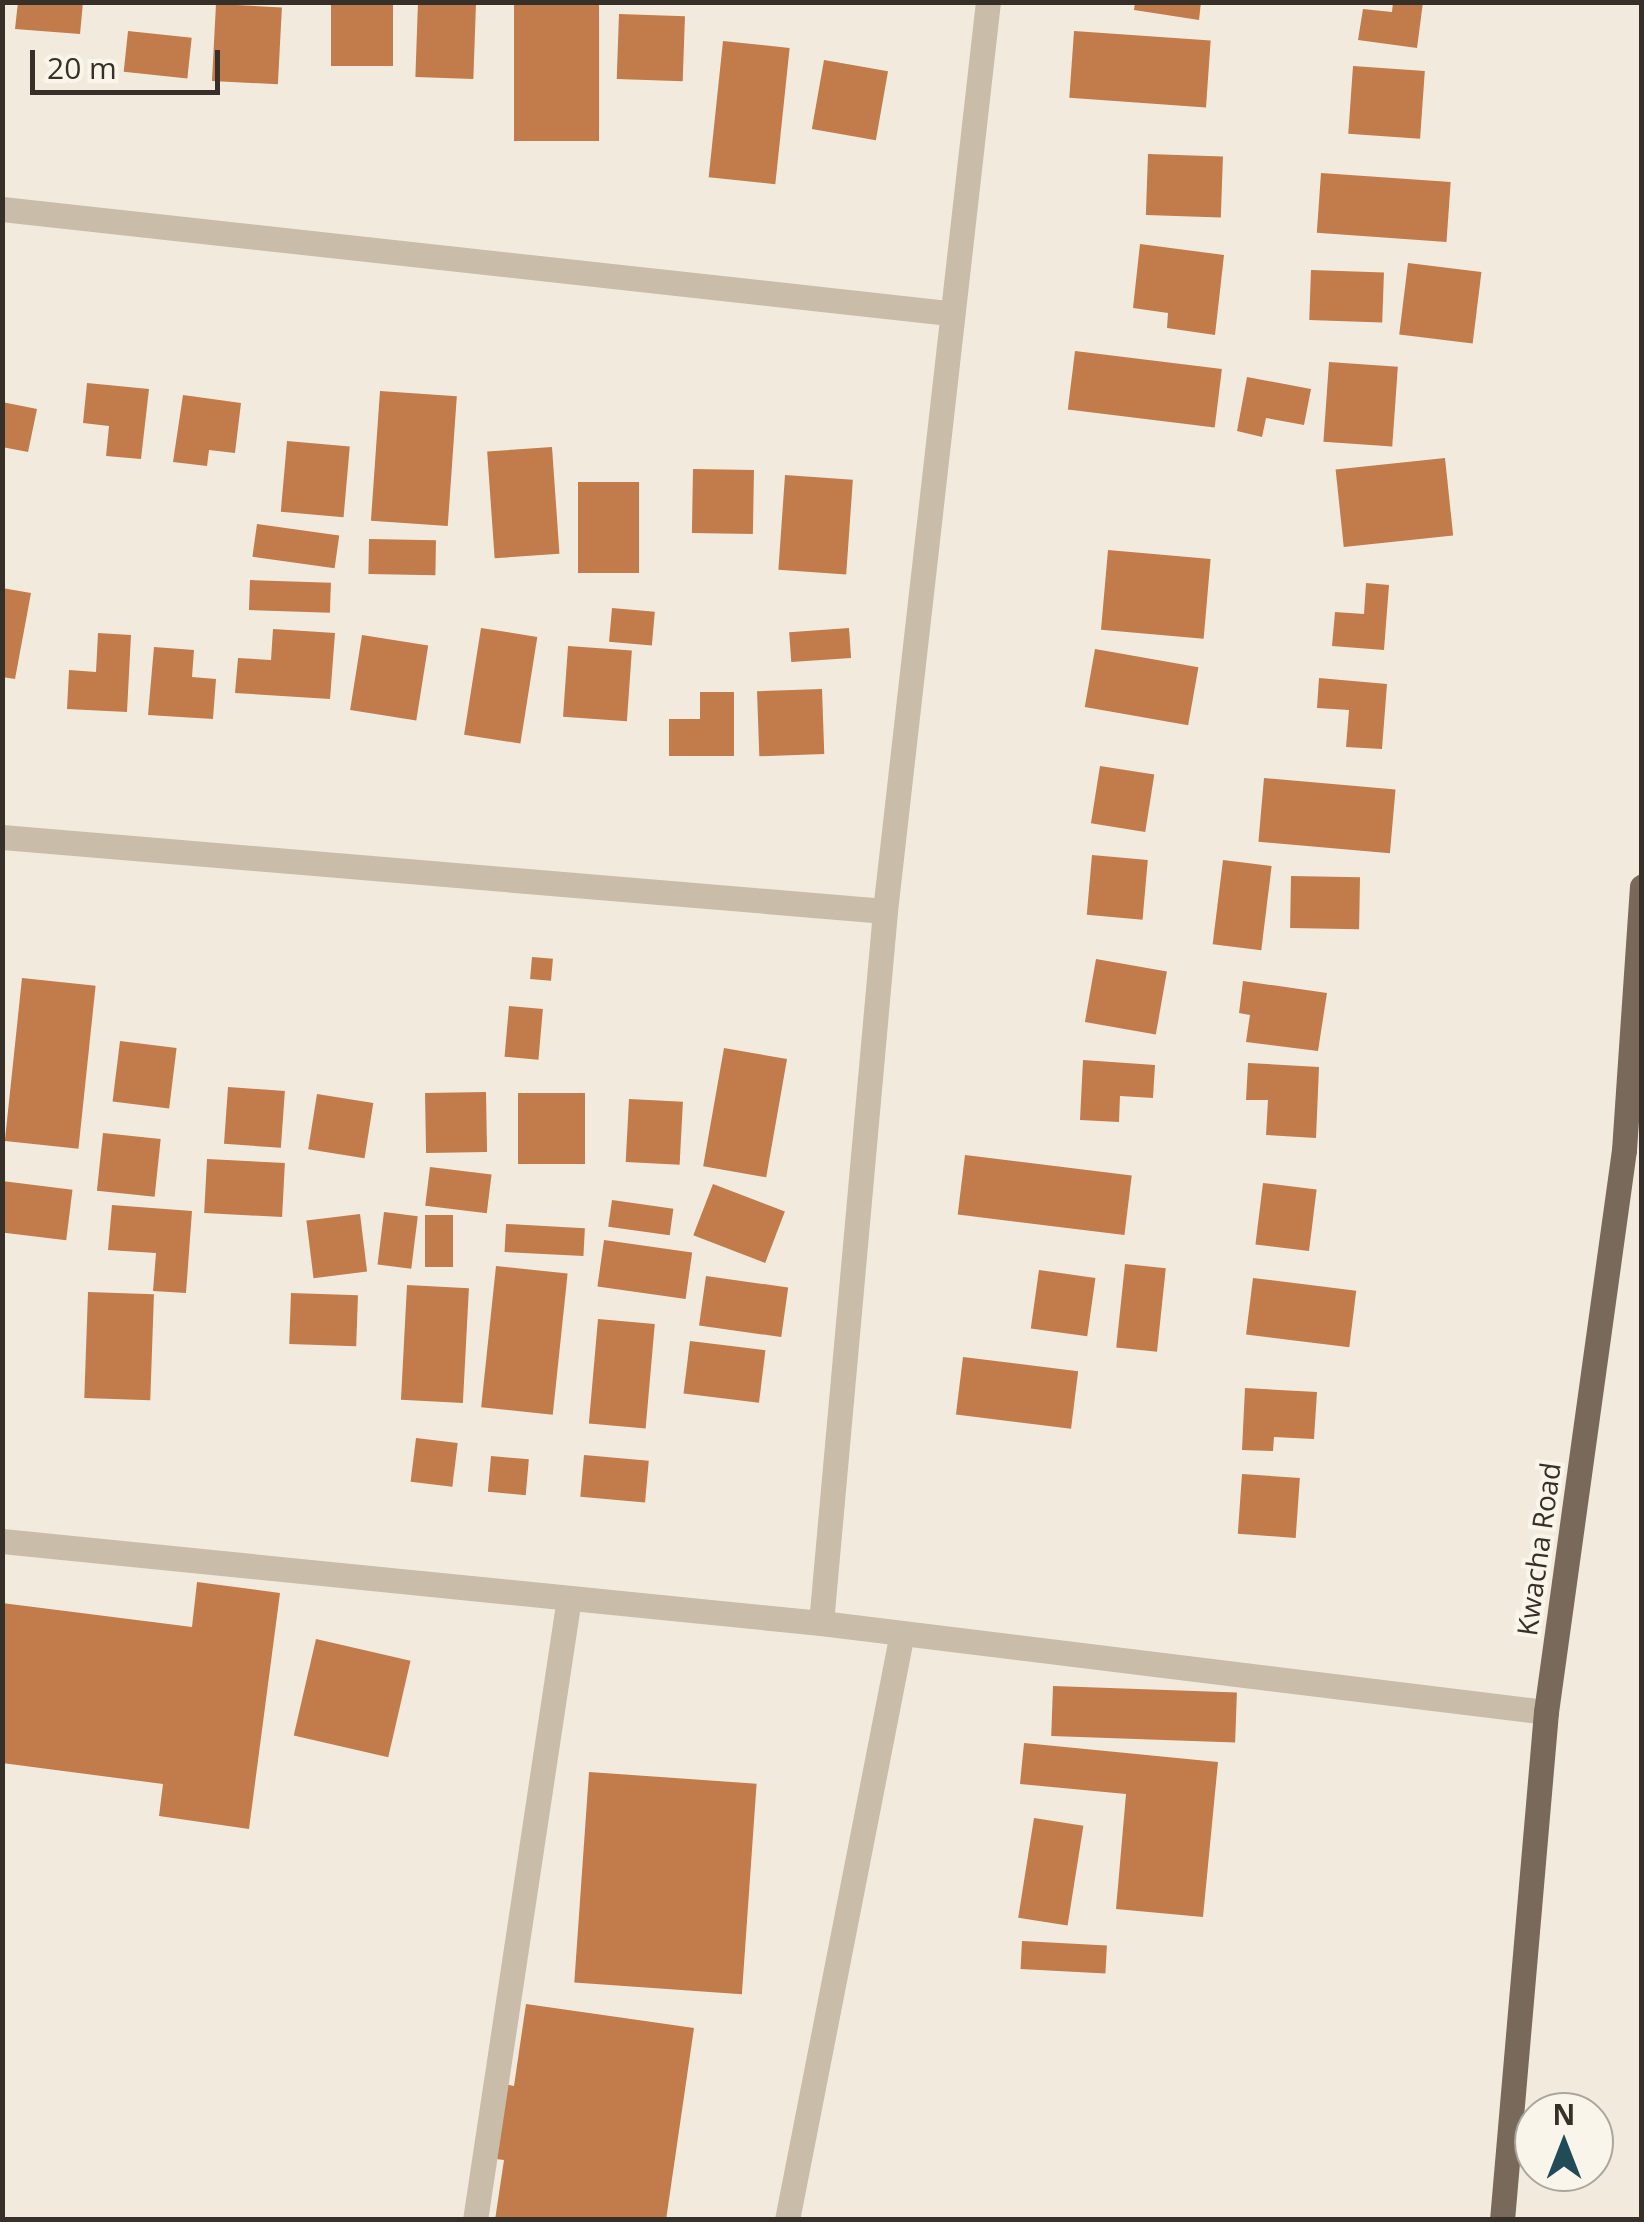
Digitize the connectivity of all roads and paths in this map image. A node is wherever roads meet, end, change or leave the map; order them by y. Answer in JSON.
{"nodes":[{"id":1,"x":988,"y":2,"type":"edge"},
{"id":2,"x":2,"y":209,"type":"edge"},
{"id":3,"x":949,"y":312,"type":"junction"},
{"id":4,"x":2,"y":837,"type":"edge"},
{"id":5,"x":1642,"y":887,"type":"edge"},
{"id":6,"x":885,"y":910,"type":"junction"},
{"id":7,"x":1632,"y":1151,"type":"edge"},
{"id":8,"x":2,"y":1541,"type":"edge"},
{"id":9,"x":570,"y":1598,"type":"junction"},
{"id":10,"x":821,"y":1623,"type":"junction"},
{"id":11,"x":902,"y":1632,"type":"junction"},
{"id":12,"x":1546,"y":1712,"type":"junction"},
{"id":13,"x":475,"y":2220,"type":"edge"},
{"id":14,"x":787,"y":2220,"type":"edge"},
{"id":15,"x":1502,"y":2220,"type":"edge"}],
"edges":[{"from":1,"to":3,"type":"street"},
{"from":2,"to":3,"type":"street"},
{"from":3,"to":6,"type":"street"},
{"from":4,"to":6,"type":"street"},
{"from":5,"to":7,"type":"main road","name":"Kwacha Road"},
{"from":6,"to":10,"type":"street"},
{"from":7,"to":12,"type":"main road","name":"Kwacha Road"},
{"from":8,"to":9,"type":"street"},
{"from":9,"to":10,"type":"street"},
{"from":9,"to":13,"type":"street"},
{"from":10,"to":11,"type":"street"},
{"from":11,"to":12,"type":"street"},
{"from":11,"to":14,"type":"street"},
{"from":12,"to":15,"type":"main road","name":"Kwacha Road"}]}
